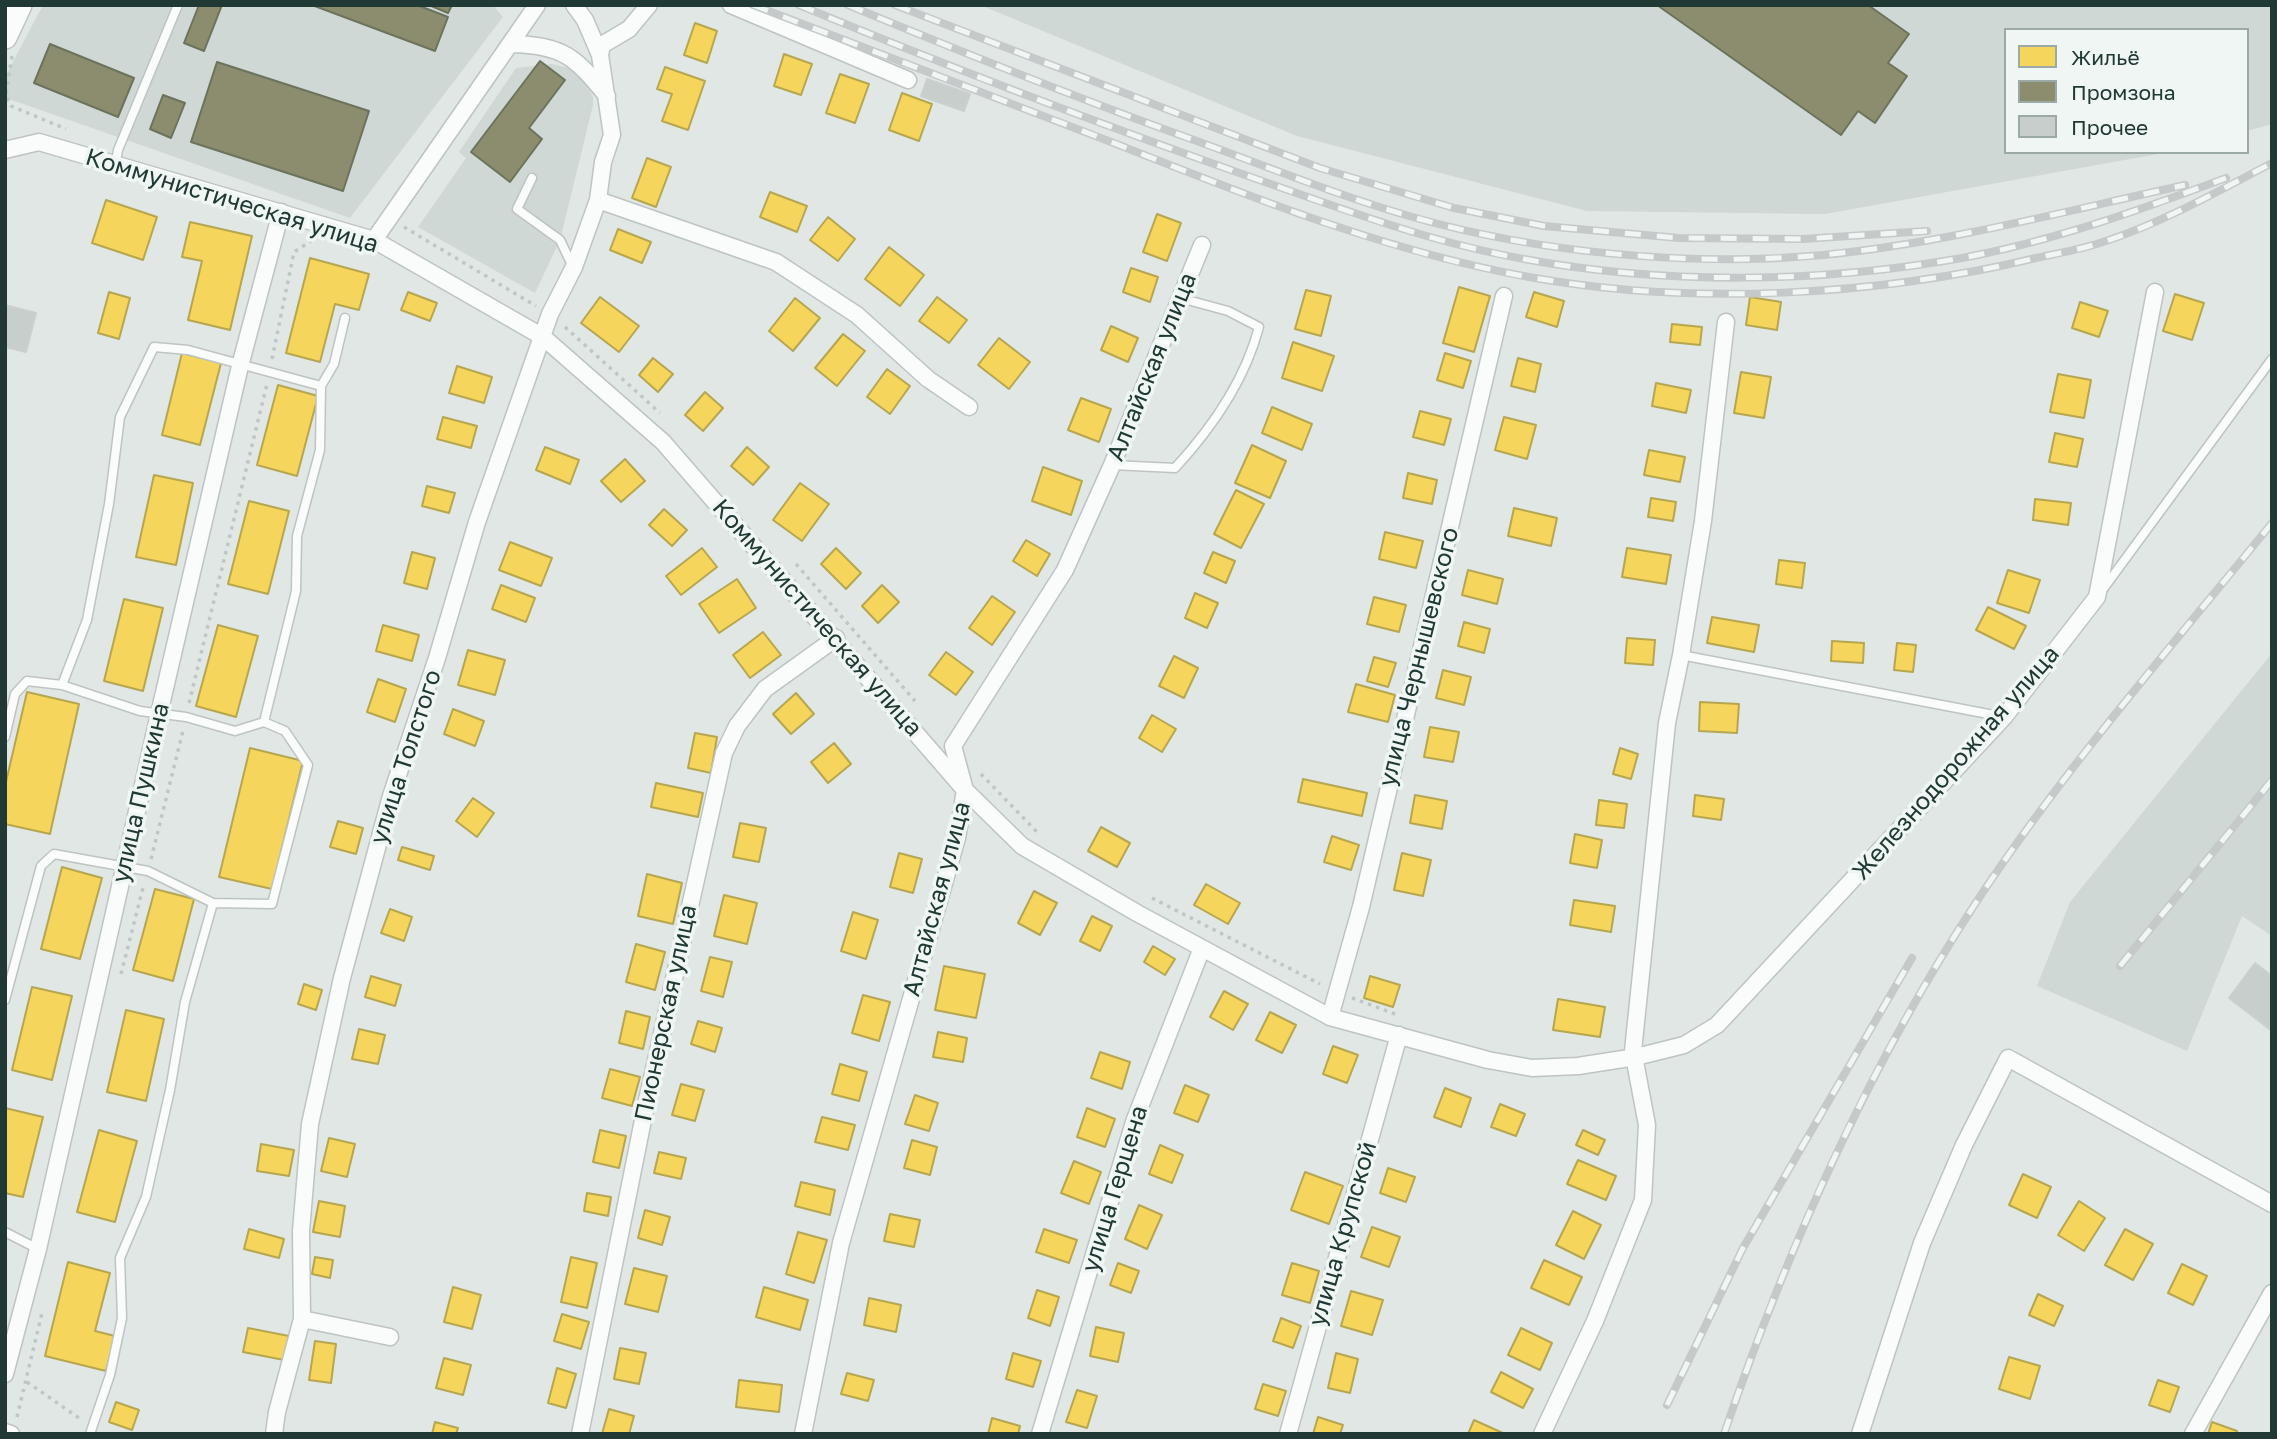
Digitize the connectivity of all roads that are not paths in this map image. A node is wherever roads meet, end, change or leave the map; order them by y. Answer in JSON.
{"nodes":[{"id":1,"x":20,"y":5,"type":"edge"},
{"id":2,"x":178,"y":5,"type":"edge"},
{"id":3,"x":537,"y":5,"type":"edge"},
{"id":4,"x":574,"y":5,"type":"edge"},
{"id":5,"x":649,"y":5,"type":"edge"},
{"id":6,"x":731,"y":5,"type":"edge"},
{"id":7,"x":10,"y":41,"type":"edge"},
{"id":8,"x":510,"y":44,"type":"junction"},
{"id":9,"x":600,"y":55,"type":"junction"},
{"id":10,"x":908,"y":80,"type":"dead end"},
{"id":11,"x":609,"y":98,"type":"junction"},
{"id":12,"x":5,"y":150,"type":"edge"},
{"id":13,"x":115,"y":166,"type":"junction"},
{"id":14,"x":533,"y":178,"type":"dead end"},
{"id":15,"x":598,"y":200,"type":"junction"},
{"id":16,"x":281,"y":212,"type":"junction"},
{"id":17,"x":374,"y":240,"type":"junction"},
{"id":18,"x":1202,"y":245,"type":"dead end"},
{"id":19,"x":574,"y":267,"type":"junction"},
{"id":20,"x":2155,"y":292,"type":"dead end"},
{"id":21,"x":1504,"y":296,"type":"dead end"},
{"id":22,"x":1180,"y":298,"type":"junction"},
{"id":23,"x":345,"y":318,"type":"dead end"},
{"id":24,"x":1726,"y":322,"type":"dead end"},
{"id":25,"x":543,"y":337,"type":"junction"},
{"id":26,"x":2272,"y":359,"type":"edge"},
{"id":27,"x":240,"y":366,"type":"junction"},
{"id":28,"x":321,"y":386,"type":"junction"},
{"id":29,"x":969,"y":407,"type":"dead end"},
{"id":30,"x":1112,"y":466,"type":"junction"},
{"id":31,"x":2097,"y":597,"type":"junction"},
{"id":32,"x":836,"y":638,"type":"junction"},
{"id":33,"x":1681,"y":655,"type":"junction"},
{"id":34,"x":62,"y":685,"type":"junction"},
{"id":35,"x":159,"y":714,"type":"junction"},
{"id":36,"x":2004,"y":717,"type":"junction"},
{"id":37,"x":264,"y":722,"type":"junction"},
{"id":38,"x":5,"y":737,"type":"edge"},
{"id":39,"x":965,"y":789,"type":"junction"},
{"id":40,"x":124,"y":867,"type":"junction"},
{"id":41,"x":213,"y":903,"type":"junction"},
{"id":42,"x":1202,"y":948,"type":"junction"},
{"id":43,"x":5,"y":1000,"type":"edge"},
{"id":44,"x":1331,"y":1017,"type":"junction"},
{"id":45,"x":1399,"y":1035,"type":"junction"},
{"id":46,"x":1636,"y":1057,"type":"junction"},
{"id":47,"x":2272,"y":1204,"type":"edge"},
{"id":48,"x":5,"y":1233,"type":"edge"},
{"id":49,"x":38,"y":1250,"type":"junction"},
{"id":50,"x":2272,"y":1293,"type":"edge"},
{"id":51,"x":302,"y":1319,"type":"junction"},
{"id":52,"x":390,"y":1337,"type":"dead end"},
{"id":53,"x":5,"y":1374,"type":"edge"},
{"id":54,"x":91,"y":1430,"type":"edge"},
{"id":55,"x":274,"y":1434,"type":"edge"},
{"id":56,"x":580,"y":1434,"type":"edge"},
{"id":57,"x":803,"y":1434,"type":"edge"},
{"id":58,"x":1040,"y":1434,"type":"edge"},
{"id":59,"x":1288,"y":1434,"type":"edge"},
{"id":60,"x":1542,"y":1434,"type":"edge"},
{"id":61,"x":1860,"y":1434,"type":"edge"},
{"id":62,"x":2193,"y":1434,"type":"edge"}],
"edges":[{"from":1,"to":7,"type":"main road"},
{"from":2,"to":13,"type":"lane"},
{"from":3,"to":8,"type":"street"},
{"from":4,"to":9,"type":"street","name":"улица Толстого"},
{"from":5,"to":9,"type":"street"},
{"from":6,"to":10,"type":"street"},
{"from":8,"to":11,"type":"street"},
{"from":8,"to":17,"type":"street"},
{"from":9,"to":11,"type":"street","name":"улица Толстого"},
{"from":11,"to":15,"type":"street","name":"улица Толстого"},
{"from":12,"to":13,"type":"street","name":"Коммунистическая улица"},
{"from":13,"to":16,"type":"street","name":"Коммунистическая улица"},
{"from":14,"to":19,"type":"lane"},
{"from":15,"to":19,"type":"street","name":"улица Толстого"},
{"from":15,"to":29,"type":"street"},
{"from":16,"to":17,"type":"street","name":"Коммунистическая улица"},
{"from":16,"to":27,"type":"street","name":"улица Пушкина"},
{"from":17,"to":25,"type":"street","name":"Коммунистическая улица"},
{"from":18,"to":22,"type":"street","name":"Алтайская улица"},
{"from":19,"to":25,"type":"street","name":"улица Толстого"},
{"from":20,"to":31,"type":"street","name":"Железнодорожная улица"},
{"from":21,"to":44,"type":"street","name":"улица Чернышевского"},
{"from":22,"to":30,"type":"street","name":"Алтайская улица"},
{"from":22,"to":30,"type":"lane"},
{"from":23,"to":28,"type":"lane"},
{"from":24,"to":33,"type":"street"},
{"from":25,"to":32,"type":"street","name":"Коммунистическая улица"},
{"from":25,"to":51,"type":"street","name":"улица Толстого"},
{"from":26,"to":31,"type":"lane"},
{"from":27,"to":28,"type":"lane"},
{"from":27,"to":34,"type":"lane"},
{"from":27,"to":35,"type":"street","name":"улица Пушкина"},
{"from":28,"to":37,"type":"lane"},
{"from":30,"to":39,"type":"street","name":"Алтайская улица"},
{"from":31,"to":36,"type":"street","name":"Железнодорожная улица"},
{"from":32,"to":39,"type":"street","name":"Коммунистическая улица"},
{"from":32,"to":56,"type":"street","name":"Пионерская улица"},
{"from":33,"to":36,"type":"lane"},
{"from":33,"to":46,"type":"street"},
{"from":34,"to":35,"type":"lane"},
{"from":34,"to":38,"type":"lane"},
{"from":35,"to":37,"type":"lane"},
{"from":35,"to":40,"type":"street","name":"улица Пушкина"},
{"from":36,"to":46,"type":"street","name":"Железнодорожная улица"},
{"from":37,"to":41,"type":"lane"},
{"from":39,"to":42,"type":"street","name":"Коммунистическая улица"},
{"from":39,"to":57,"type":"street","name":"Алтайская улица"},
{"from":40,"to":41,"type":"lane"},
{"from":40,"to":43,"type":"lane"},
{"from":40,"to":49,"type":"street","name":"улица Пушкина"},
{"from":41,"to":54,"type":"lane"},
{"from":42,"to":44,"type":"street","name":"Коммунистическая улица"},
{"from":42,"to":58,"type":"street","name":"улица Герцена"},
{"from":44,"to":45,"type":"street","name":"Коммунистическая улица"},
{"from":45,"to":46,"type":"street","name":"Коммунистическая улица"},
{"from":45,"to":59,"type":"street","name":"улица Крупской"},
{"from":46,"to":60,"type":"street"},
{"from":47,"to":61,"type":"street"},
{"from":48,"to":49,"type":"lane"},
{"from":49,"to":53,"type":"street","name":"улица Пушкина"},
{"from":50,"to":62,"type":"street"},
{"from":51,"to":52,"type":"street"},
{"from":51,"to":55,"type":"street","name":"улица Толстого"}]}
